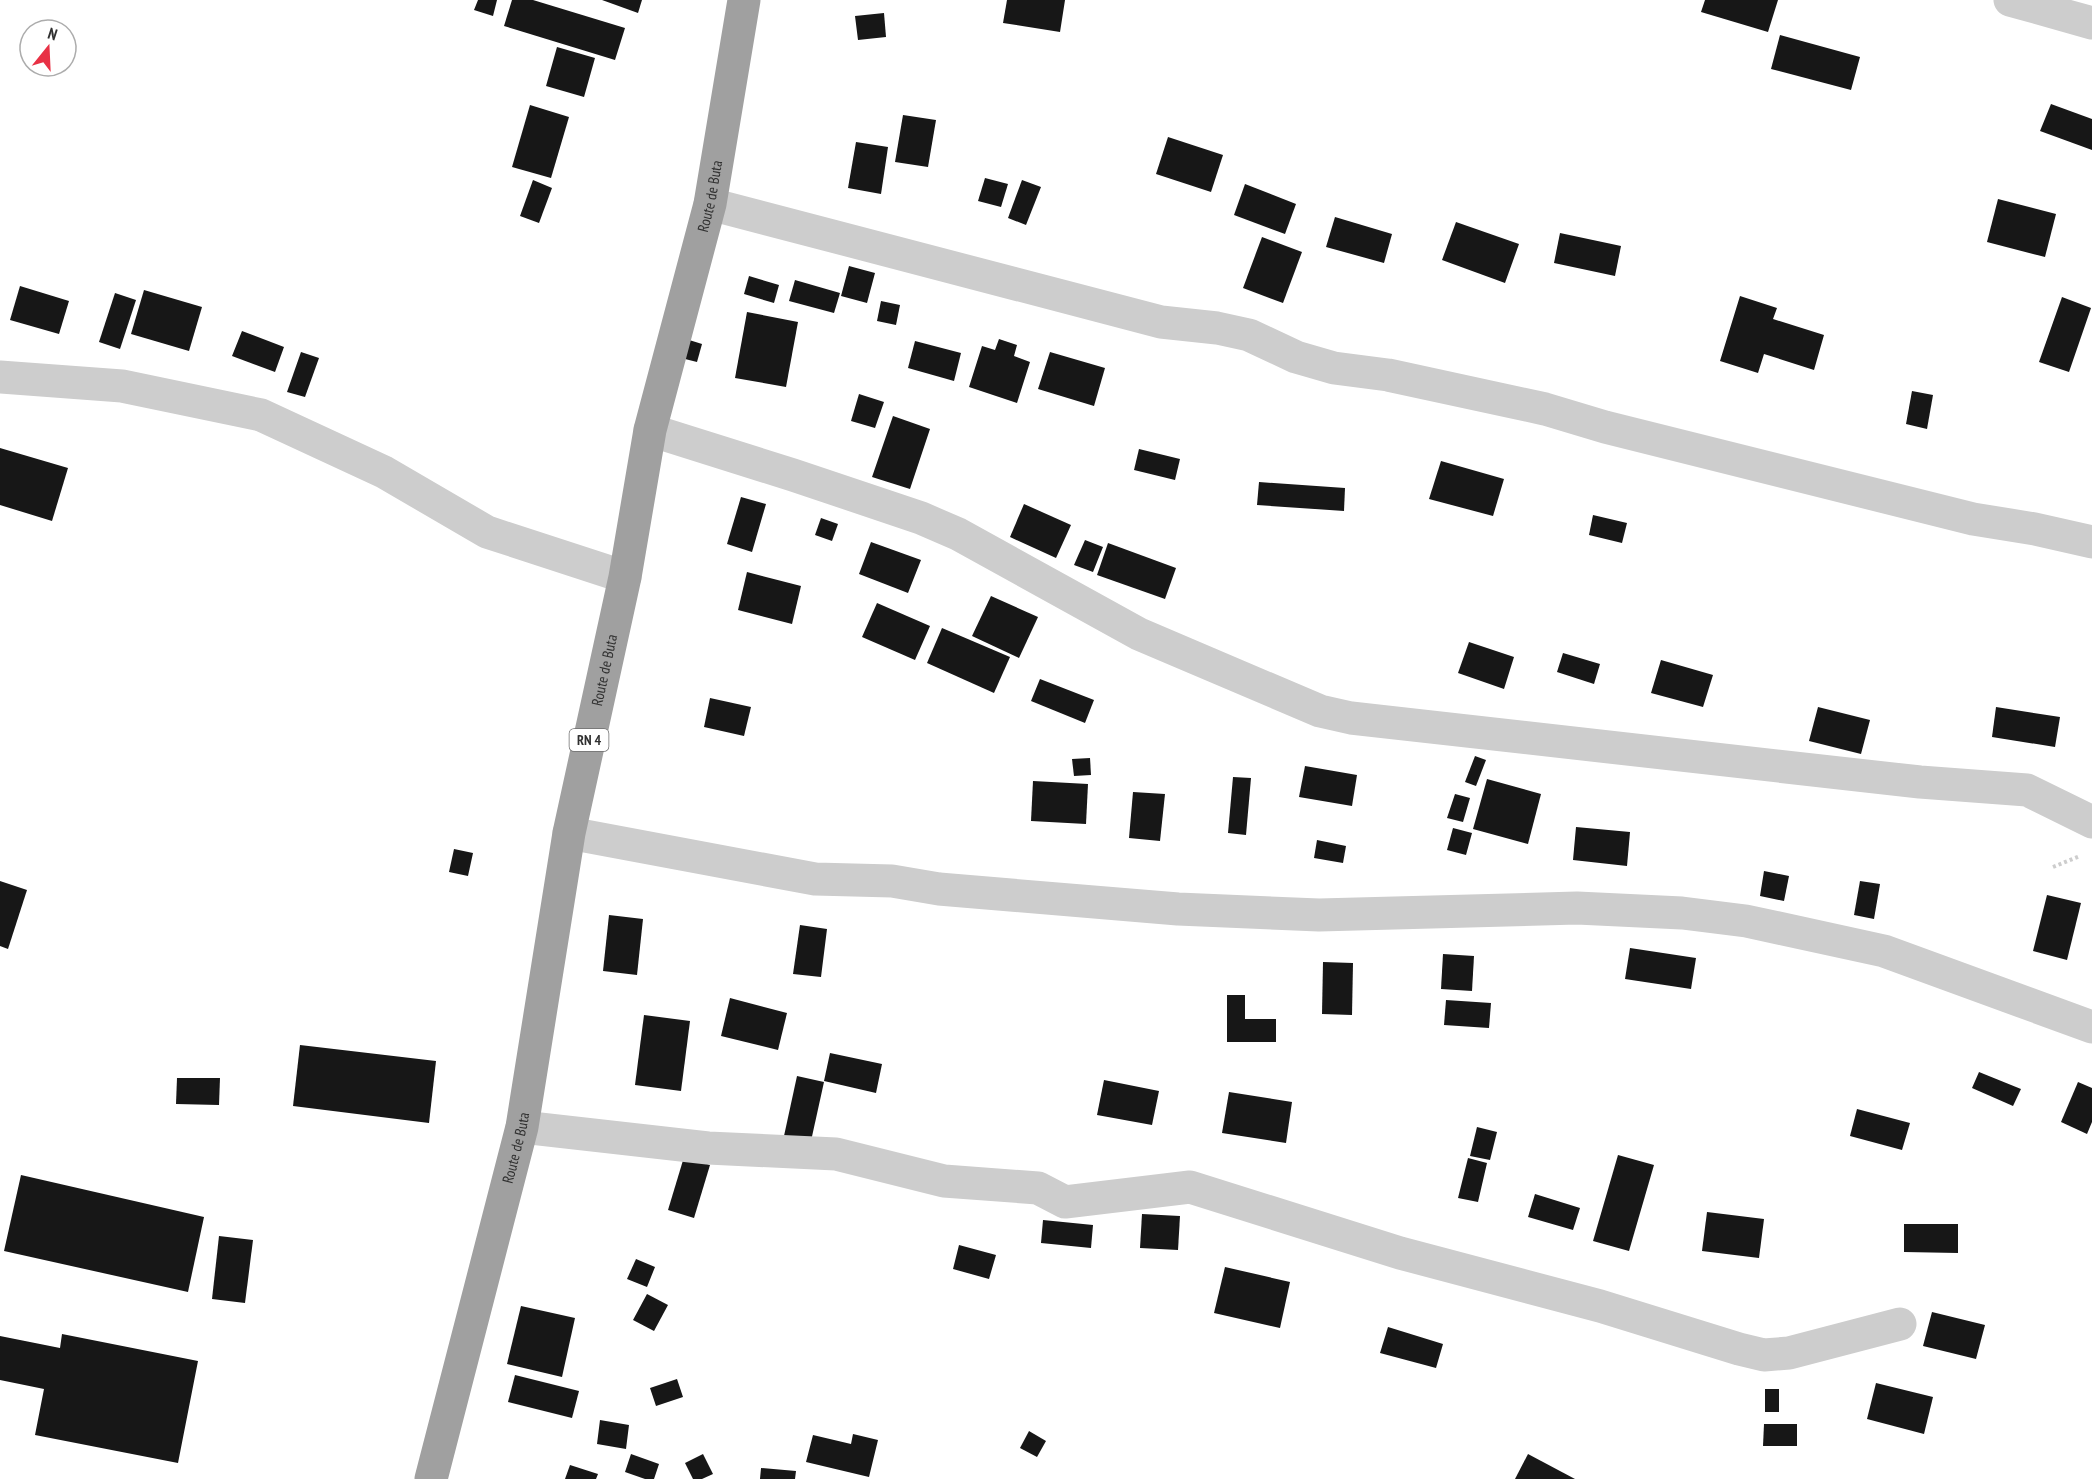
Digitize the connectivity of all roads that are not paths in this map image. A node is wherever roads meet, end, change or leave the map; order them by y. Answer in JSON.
{"nodes":[{"id":1,"x":744,"y":0,"type":"edge"},
{"id":2,"x":2010,"y":0,"type":"edge"},
{"id":3,"x":2092,"y":23,"type":"edge"},
{"id":4,"x":710,"y":204,"type":"junction"},
{"id":5,"x":0,"y":376,"type":"edge"},
{"id":6,"x":650,"y":430,"type":"junction"},
{"id":7,"x":2092,"y":542,"type":"edge"},
{"id":8,"x":625,"y":577,"type":"junction"},
{"id":9,"x":2092,"y":822,"type":"edge"},
{"id":10,"x":569,"y":833,"type":"junction"},
{"id":11,"x":2092,"y":1027,"type":"edge"},
{"id":12,"x":522,"y":1127,"type":"junction"},
{"id":13,"x":1900,"y":1324,"type":"dead end"},
{"id":14,"x":431,"y":1479,"type":"edge"}],
"edges":[{"from":1,"to":4,"type":"highway","name":"Route de Buta","number":"RN 4"},
{"from":2,"to":3,"type":"street"},
{"from":4,"to":6,"type":"highway","name":"Route de Buta","number":"RN 4"},
{"from":4,"to":7,"type":"street"},
{"from":5,"to":8,"type":"street"},
{"from":6,"to":8,"type":"highway","name":"Route de Buta","number":"RN 4"},
{"from":6,"to":9,"type":"street"},
{"from":8,"to":10,"type":"highway","name":"Route de Buta","number":"RN 4"},
{"from":10,"to":11,"type":"street"},
{"from":10,"to":12,"type":"highway","name":"Route de Buta","number":"RN 4"},
{"from":12,"to":13,"type":"street"},
{"from":12,"to":14,"type":"highway","name":"Route de Buta","number":"RN 4"}]}
